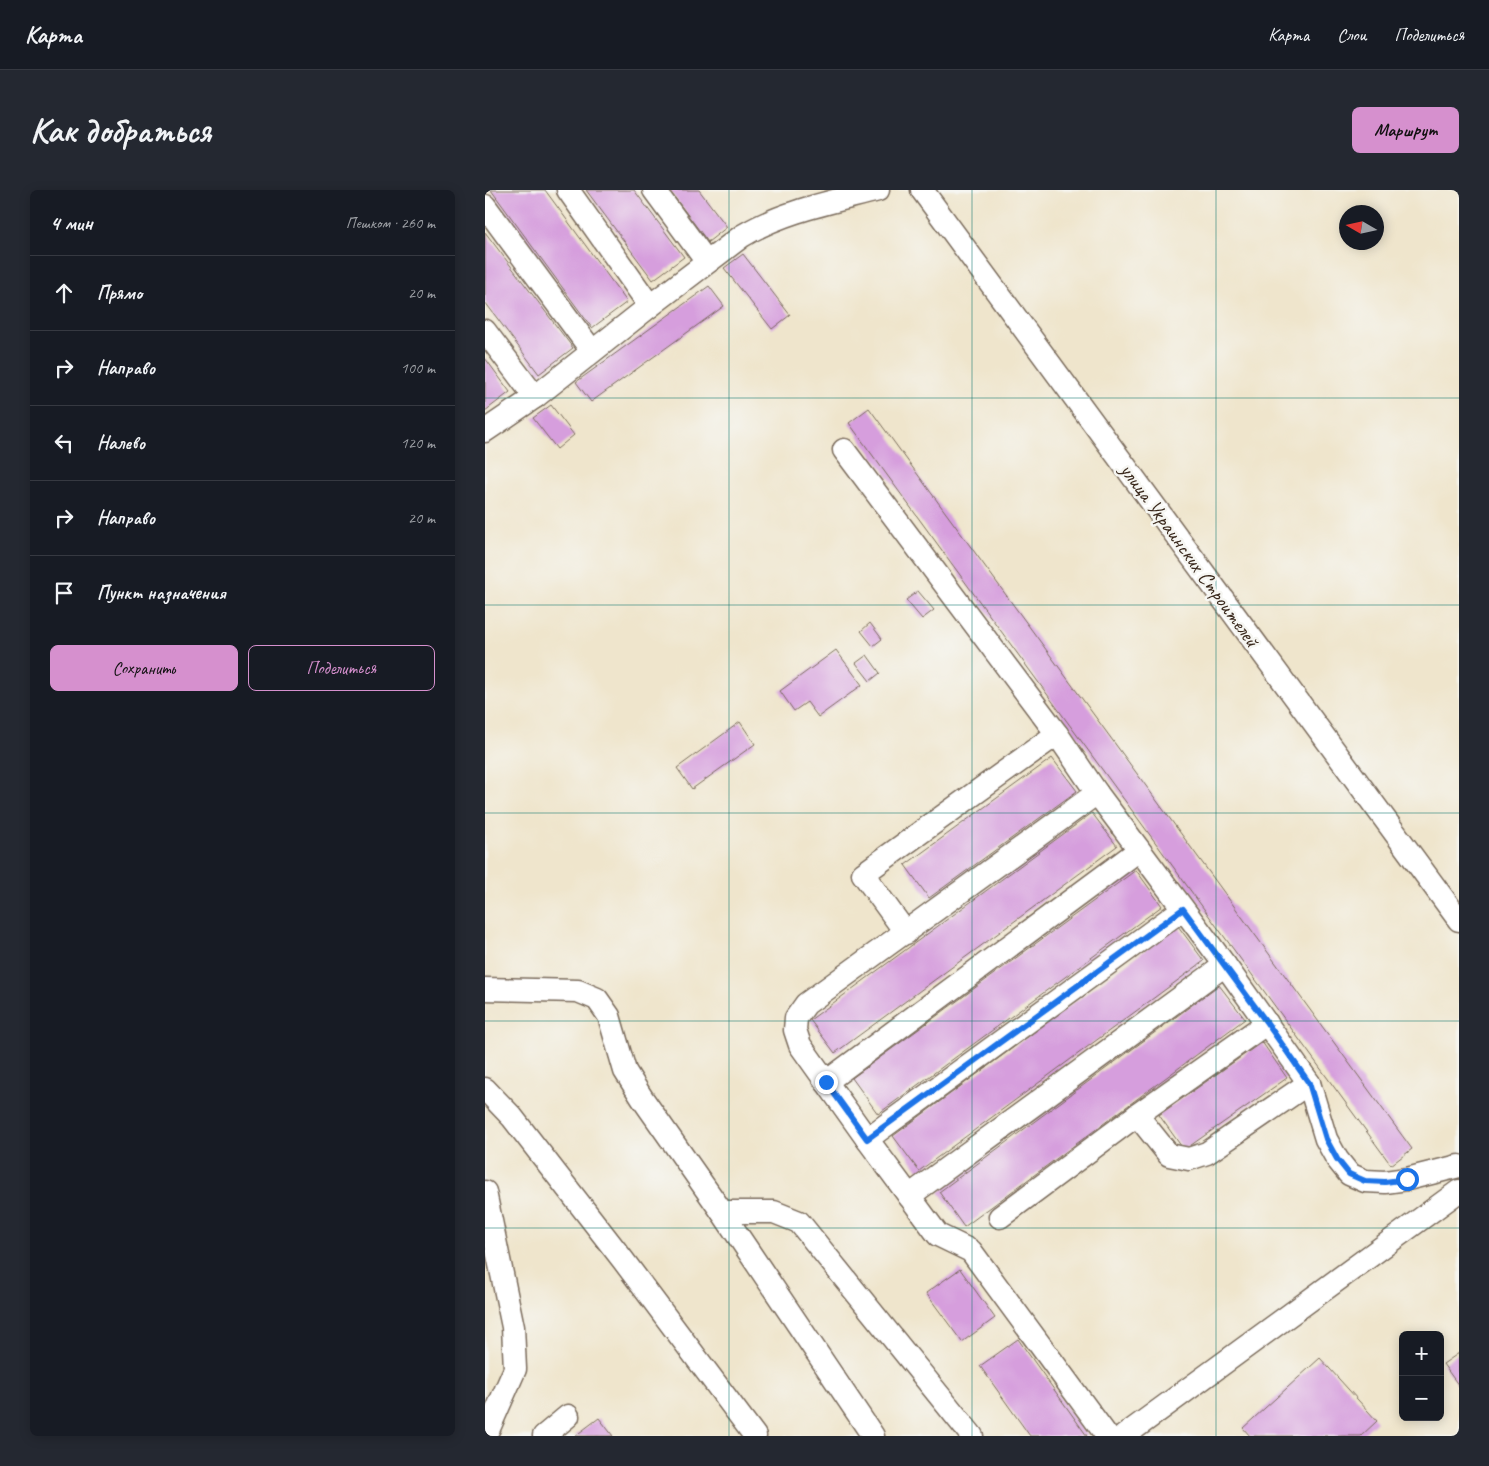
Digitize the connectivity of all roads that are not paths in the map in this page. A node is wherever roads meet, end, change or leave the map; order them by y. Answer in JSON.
{"nodes":[{"id":1,"x":568,"y":190,"type":"edge"},
{"id":2,"x":654,"y":190,"type":"edge"},
{"id":3,"x":878,"y":190,"type":"edge"},
{"id":4,"x":922,"y":190,"type":"edge"},
{"id":5,"x":485,"y":206,"type":"edge"},
{"id":6,"x":707,"y":262,"type":"junction"},
{"id":7,"x":650,"y":306,"type":"junction"},
{"id":8,"x":485,"y":331,"type":"edge"},
{"id":9,"x":592,"y":351,"type":"junction"},
{"id":10,"x":535,"y":397,"type":"junction"},
{"id":11,"x":485,"y":431,"type":"edge"},
{"id":12,"x":844,"y":450,"type":"dead end"},
{"id":13,"x":1057,"y":734,"type":"junction"},
{"id":14,"x":1097,"y":793,"type":"junction"},
{"id":15,"x":1139,"y":850,"type":"junction"},
{"id":16,"x":1183,"y":909,"type":"junction"},
{"id":17,"x":1459,"y":920,"type":"edge"},
{"id":18,"x":906,"y":933,"type":"junction"},
{"id":19,"x":1225,"y":965,"type":"junction"},
{"id":20,"x":485,"y":989,"type":"edge"},
{"id":21,"x":1267,"y":1023,"type":"junction"},
{"id":22,"x":826,"y":1082,"type":"junction"},
{"id":23,"x":1309,"y":1083,"type":"junction"},
{"id":24,"x":485,"y":1089,"type":"edge"},
{"id":25,"x":1137,"y":1115,"type":"junction"},
{"id":26,"x":867,"y":1139,"type":"junction"},
{"id":27,"x":1459,"y":1166,"type":"edge"},
{"id":28,"x":1459,"y":1191,"type":"edge"},
{"id":29,"x":485,"y":1192,"type":"edge"},
{"id":30,"x":909,"y":1196,"type":"junction"},
{"id":31,"x":722,"y":1212,"type":"junction"},
{"id":32,"x":1000,"y":1216,"type":"dead end"},
{"id":33,"x":1154,"y":1414,"type":"junction"},
{"id":34,"x":569,"y":1416,"type":"dead end"},
{"id":35,"x":485,"y":1434,"type":"edge"},
{"id":36,"x":544,"y":1436,"type":"edge"},
{"id":37,"x":755,"y":1436,"type":"edge"},
{"id":38,"x":873,"y":1436,"type":"edge"},
{"id":39,"x":972,"y":1436,"type":"edge"},
{"id":40,"x":1107,"y":1436,"type":"edge"},
{"id":41,"x":1125,"y":1436,"type":"edge"},
{"id":42,"x":1158,"y":1436,"type":"edge"}],
"edges":[{"from":1,"to":7,"type":"street"},
{"from":2,"to":6,"type":"street"},
{"from":3,"to":6,"type":"street"},
{"from":4,"to":17,"type":"street","name":"улица Украинских Строителей"},
{"from":5,"to":9,"type":"street"},
{"from":6,"to":7,"type":"street"},
{"from":7,"to":9,"type":"street"},
{"from":8,"to":10,"type":"street"},
{"from":9,"to":10,"type":"street"},
{"from":10,"to":11,"type":"street"},
{"from":12,"to":13,"type":"street"},
{"from":13,"to":14,"type":"street"},
{"from":13,"to":18,"type":"street"},
{"from":14,"to":15,"type":"street"},
{"from":14,"to":18,"type":"street"},
{"from":15,"to":16,"type":"street"},
{"from":15,"to":22,"type":"street"},
{"from":16,"to":19,"type":"street"},
{"from":16,"to":26,"type":"street"},
{"from":18,"to":22,"type":"street"},
{"from":19,"to":21,"type":"street"},
{"from":19,"to":30,"type":"street"},
{"from":20,"to":31,"type":"street"},
{"from":21,"to":23,"type":"street"},
{"from":21,"to":25,"type":"street"},
{"from":22,"to":26,"type":"street"},
{"from":23,"to":25,"type":"street"},
{"from":23,"to":27,"type":"street"},
{"from":24,"to":37,"type":"street"},
{"from":25,"to":32,"type":"street"},
{"from":26,"to":30,"type":"street"},
{"from":28,"to":33,"type":"street"},
{"from":29,"to":35,"type":"street"},
{"from":30,"to":40,"type":"street"},
{"from":31,"to":38,"type":"street"},
{"from":31,"to":39,"type":"street"},
{"from":33,"to":41,"type":"street"},
{"from":33,"to":42,"type":"street"},
{"from":34,"to":36,"type":"street"}]}
